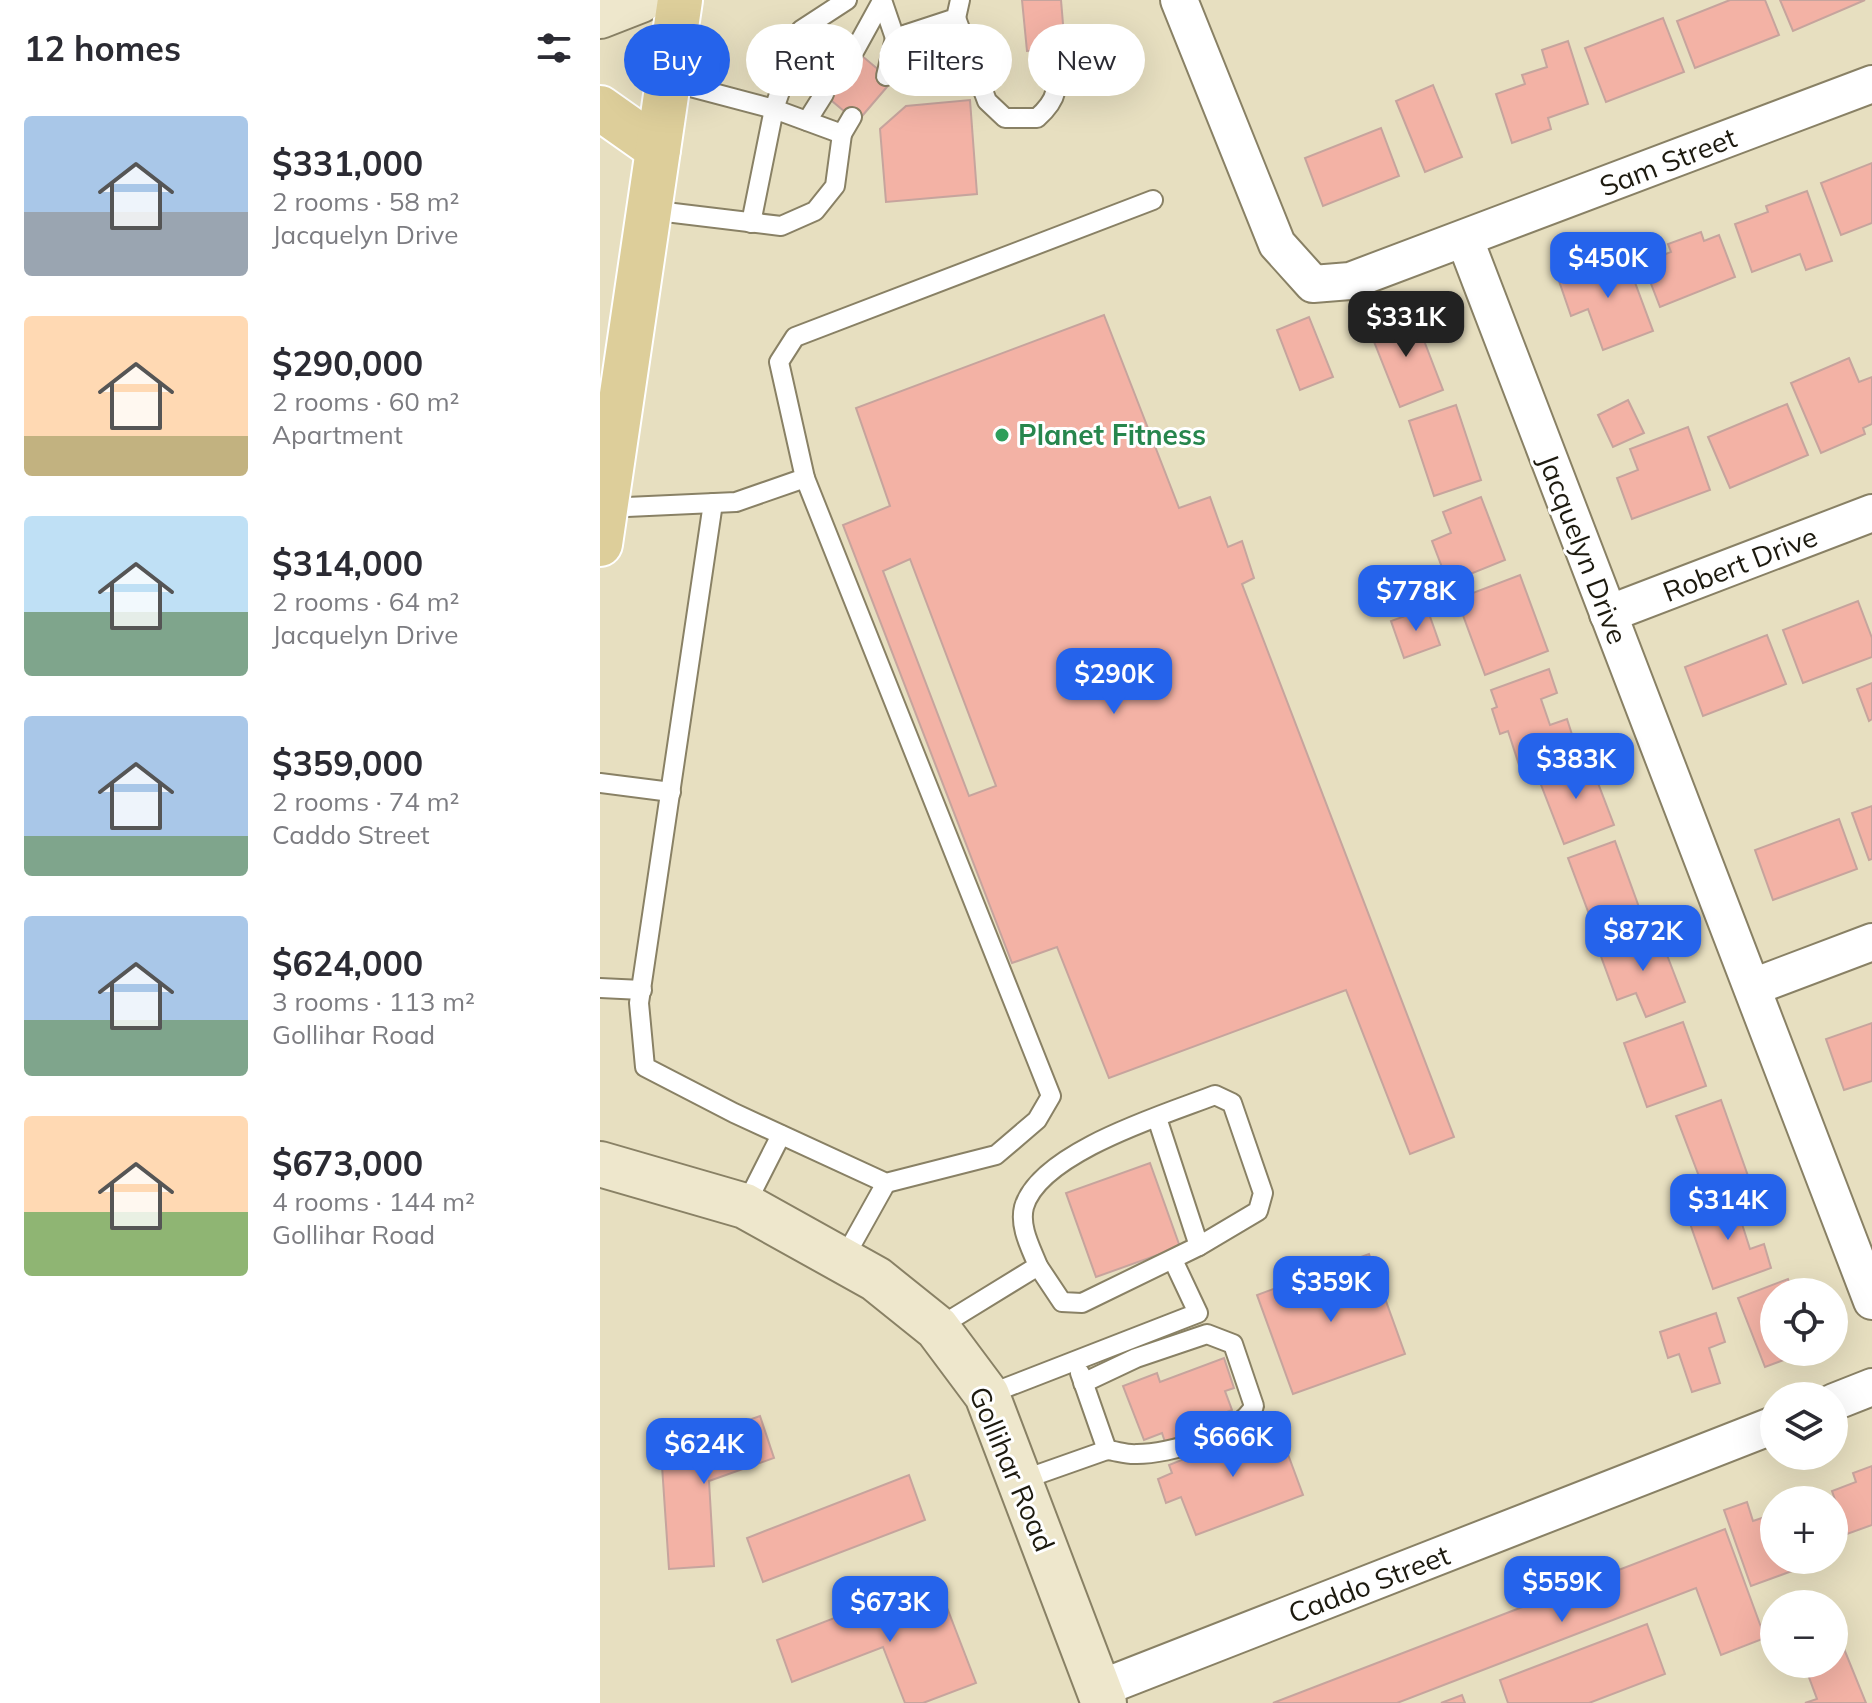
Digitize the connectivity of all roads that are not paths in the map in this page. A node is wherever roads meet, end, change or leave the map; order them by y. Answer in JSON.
{"nodes":[{"id":1,"x":641,"y":0,"type":"edge"},
{"id":2,"x":680,"y":0,"type":"edge"},
{"id":3,"x":847,"y":0,"type":"edge"},
{"id":4,"x":1179,"y":0,"type":"edge"},
{"id":5,"x":882,"y":1,"type":"edge"},
{"id":6,"x":958,"y":9,"type":"edge"},
{"id":7,"x":600,"y":16,"type":"edge"},
{"id":8,"x":676,"y":24,"type":"edge"},
{"id":9,"x":890,"y":24,"type":"edge"},
{"id":10,"x":925,"y":24,"type":"edge"},
{"id":11,"x":863,"y":35,"type":"edge"},
{"id":12,"x":1872,"y":84,"type":"edge"},
{"id":13,"x":666,"y":96,"type":"edge"},
{"id":14,"x":725,"y":96,"type":"edge"},
{"id":15,"x":823,"y":96,"type":"edge"},
{"id":16,"x":1056,"y":96,"type":"edge"},
{"id":17,"x":600,"y":108,"type":"edge"},
{"id":18,"x":774,"y":109,"type":"junction"},
{"id":19,"x":852,"y":117,"type":"dead end"},
{"id":20,"x":807,"y":121,"type":"junction"},
{"id":21,"x":842,"y":134,"type":"junction"},
{"id":22,"x":658,"y":149,"type":"junction"},
{"id":23,"x":1153,"y":200,"type":"dead end"},
{"id":24,"x":649,"y":210,"type":"junction"},
{"id":25,"x":751,"y":223,"type":"junction"},
{"id":26,"x":1465,"y":240,"type":"junction"},
{"id":27,"x":606,"y":460,"type":"edge"},
{"id":28,"x":805,"y":478,"type":"junction"},
{"id":29,"x":713,"y":503,"type":"junction"},
{"id":30,"x":1872,"y":513,"type":"edge"},
{"id":31,"x":603,"y":526,"type":"edge"},
{"id":32,"x":1608,"y":614,"type":"junction"},
{"id":33,"x":600,"y":783,"type":"edge"},
{"id":34,"x":671,"y":792,"type":"junction"},
{"id":35,"x":1872,"y":942,"type":"edge"},
{"id":36,"x":1753,"y":987,"type":"junction"},
{"id":37,"x":600,"y":988,"type":"edge"},
{"id":38,"x":642,"y":990,"type":"junction"},
{"id":39,"x":1157,"y":1118,"type":"junction"},
{"id":40,"x":781,"y":1135,"type":"junction"},
{"id":41,"x":600,"y":1164,"type":"edge"},
{"id":42,"x":886,"y":1183,"type":"junction"},
{"id":43,"x":745,"y":1206,"type":"junction"},
{"id":44,"x":1199,"y":1246,"type":"junction"},
{"id":45,"x":843,"y":1260,"type":"junction"},
{"id":46,"x":1173,"y":1260,"type":"junction"},
{"id":47,"x":1038,"y":1266,"type":"junction"},
{"id":48,"x":1872,"y":1301,"type":"edge"},
{"id":49,"x":1198,"y":1313,"type":"junction"},
{"id":50,"x":937,"y":1328,"type":"junction"},
{"id":51,"x":1207,"y":1334,"type":"junction"},
{"id":52,"x":1076,"y":1362,"type":"junction"},
{"id":53,"x":1083,"y":1383,"type":"junction"},
{"id":54,"x":1872,"y":1387,"type":"edge"},
{"id":55,"x":987,"y":1395,"type":"junction"},
{"id":56,"x":1848,"y":1396,"type":"edge"},
{"id":57,"x":1760,"y":1431,"type":"edge"},
{"id":58,"x":1107,"y":1450,"type":"junction"},
{"id":59,"x":1022,"y":1480,"type":"junction"},
{"id":60,"x":1101,"y":1696,"type":"edge"}],
"edges":[{"from":1,"to":7,"type":"street"},
{"from":2,"to":8,"type":"main road"},
{"from":3,"to":18,"type":"lane"},
{"from":4,"to":26,"type":"street"},
{"from":5,"to":9,"type":"lane"},
{"from":5,"to":11,"type":"lane"},
{"from":6,"to":10,"type":"lane"},
{"from":6,"to":16,"type":"lane"},
{"from":12,"to":26,"type":"street","name":"Sam Street"},
{"from":13,"to":22,"type":"main road"},
{"from":14,"to":18,"type":"lane"},
{"from":15,"to":20,"type":"lane"},
{"from":17,"to":22,"type":"main road"},
{"from":18,"to":20,"type":"lane"},
{"from":18,"to":25,"type":"lane"},
{"from":19,"to":21,"type":"lane"},
{"from":20,"to":21,"type":"lane"},
{"from":21,"to":25,"type":"lane"},
{"from":22,"to":24,"type":"main road"},
{"from":23,"to":28,"type":"lane"},
{"from":24,"to":25,"type":"lane"},
{"from":24,"to":27,"type":"main road"},
{"from":26,"to":32,"type":"street","name":"Jacquelyn Drive"},
{"from":27,"to":31,"type":"main road"},
{"from":28,"to":29,"type":"lane"},
{"from":28,"to":42,"type":"lane"},
{"from":29,"to":31,"type":"lane"},
{"from":29,"to":34,"type":"lane"},
{"from":30,"to":32,"type":"street","name":"Robert Drive"},
{"from":32,"to":36,"type":"street","name":"Jacquelyn Drive"},
{"from":33,"to":34,"type":"lane"},
{"from":34,"to":38,"type":"lane"},
{"from":35,"to":36,"type":"street"},
{"from":36,"to":48,"type":"street","name":"Jacquelyn Drive"},
{"from":37,"to":38,"type":"lane"},
{"from":38,"to":40,"type":"lane"},
{"from":39,"to":44,"type":"lane"},
{"from":39,"to":44,"type":"lane"},
{"from":39,"to":47,"type":"lane"},
{"from":40,"to":42,"type":"lane"},
{"from":40,"to":43,"type":"lane"},
{"from":41,"to":43,"type":"street","name":"Gollihar Road"},
{"from":42,"to":45,"type":"lane"},
{"from":43,"to":45,"type":"street","name":"Gollihar Road"},
{"from":44,"to":46,"type":"lane"},
{"from":45,"to":50,"type":"street","name":"Gollihar Road"},
{"from":46,"to":47,"type":"lane"},
{"from":46,"to":49,"type":"lane"},
{"from":47,"to":50,"type":"lane"},
{"from":49,"to":51,"type":"lane"},
{"from":49,"to":52,"type":"lane"},
{"from":50,"to":55,"type":"street","name":"Gollihar Road"},
{"from":51,"to":53,"type":"lane"},
{"from":51,"to":58,"type":"lane"},
{"from":52,"to":53,"type":"lane"},
{"from":52,"to":55,"type":"lane"},
{"from":53,"to":58,"type":"lane"},
{"from":54,"to":56,"type":"street"},
{"from":55,"to":59,"type":"street","name":"Gollihar Road"},
{"from":57,"to":60,"type":"street","name":"Caddo Street"},
{"from":58,"to":59,"type":"lane"},
{"from":59,"to":60,"type":"street","name":"Gollihar Road"}]}
